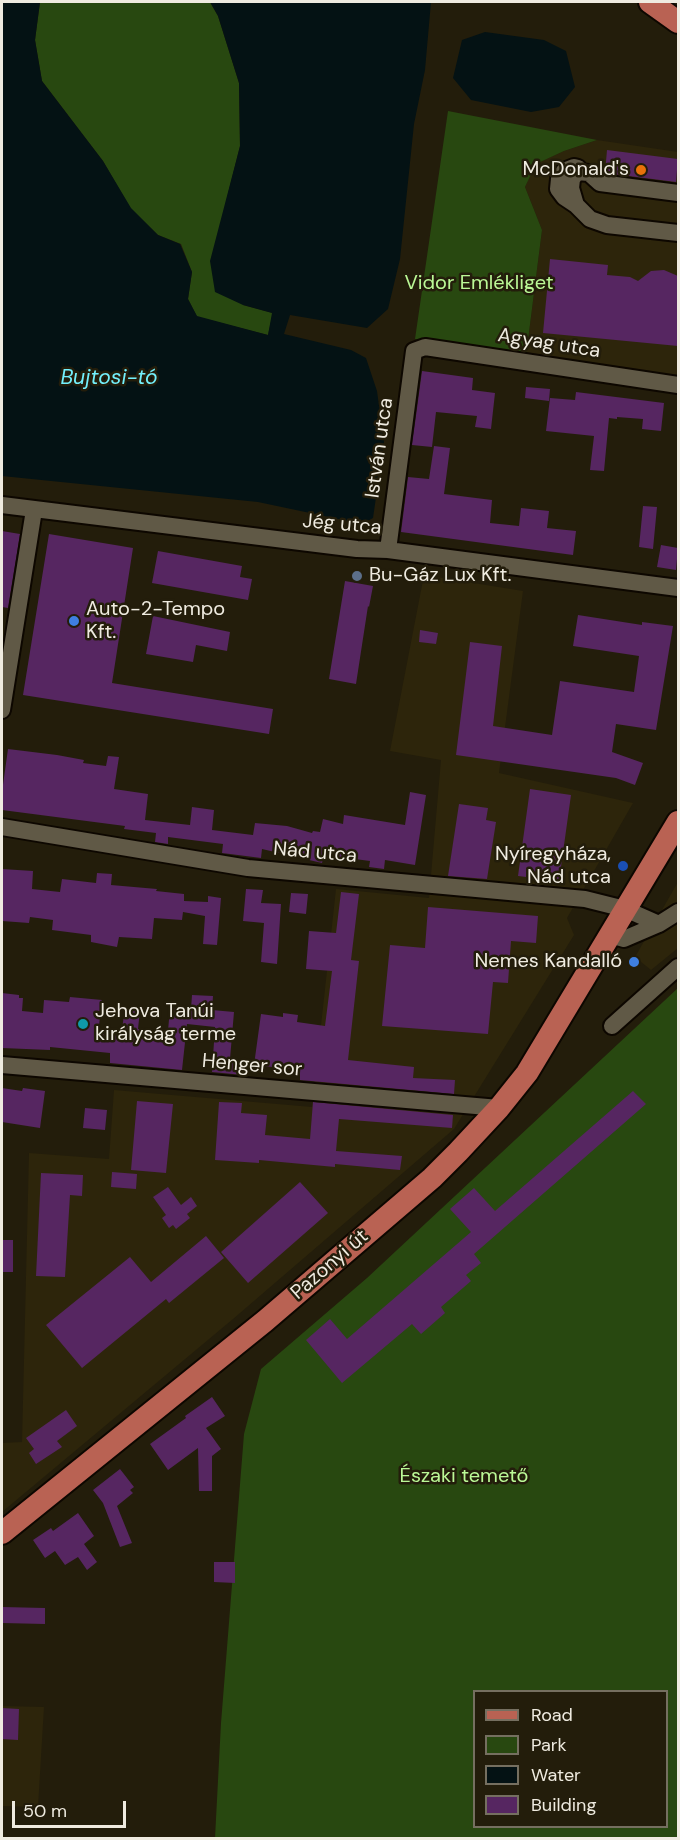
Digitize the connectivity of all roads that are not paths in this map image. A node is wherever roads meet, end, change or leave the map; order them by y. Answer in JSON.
{"nodes":[{"id":1,"x":650,"y":2,"type":"edge"},
{"id":2,"x":678,"y":22,"type":"edge"},
{"id":3,"x":678,"y":193,"type":"edge"},
{"id":4,"x":678,"y":233,"type":"edge"},
{"id":5,"x":414,"y":351,"type":"joint"},
{"id":6,"x":678,"y":384,"type":"edge"},
{"id":7,"x":2,"y":505,"type":"edge"},
{"id":8,"x":34,"y":510,"type":"junction"},
{"id":9,"x":388,"y":550,"type":"junction"},
{"id":10,"x":678,"y":588,"type":"edge"},
{"id":11,"x":3,"y":688,"type":"edge"},
{"id":12,"x":2,"y":710,"type":"edge"},
{"id":13,"x":678,"y":822,"type":"edge"},
{"id":14,"x":2,"y":827,"type":"edge"},
{"id":15,"x":626,"y":909,"type":"junction"},
{"id":16,"x":678,"y":912,"type":"edge"},
{"id":17,"x":659,"y":924,"type":"junction"},
{"id":18,"x":607,"y":939,"type":"junction"},
{"id":19,"x":678,"y":967,"type":"edge"},
{"id":20,"x":612,"y":1026,"type":"dead end"},
{"id":21,"x":2,"y":1065,"type":"edge"},
{"id":22,"x":500,"y":1108,"type":"junction"},
{"id":23,"x":2,"y":1533,"type":"edge"}],
"edges":[{"from":1,"to":2,"type":"main road"},
{"from":3,"to":4,"type":"street"},
{"from":5,"to":6,"type":"street","name":"Agyag utca"},
{"from":5,"to":9,"type":"street","name":"István utca"},
{"from":7,"to":8,"type":"street","name":"Jég utca"},
{"from":8,"to":9,"type":"street","name":"Jég utca"},
{"from":8,"to":11,"type":"street"},
{"from":9,"to":10,"type":"street","name":"Jég utca"},
{"from":11,"to":12,"type":"street"},
{"from":13,"to":15,"type":"main road"},
{"from":14,"to":15,"type":"street","name":"Nád utca"},
{"from":15,"to":17,"type":"street","name":"Nád utca"},
{"from":15,"to":18,"type":"main road","name":"Pazonyi út"},
{"from":16,"to":17,"type":"street"},
{"from":17,"to":18,"type":"street"},
{"from":18,"to":22,"type":"main road","name":"Pazonyi út"},
{"from":19,"to":20,"type":"street"},
{"from":21,"to":22,"type":"street","name":"Henger sor"},
{"from":22,"to":23,"type":"main road","name":"Pazonyi út"}]}
